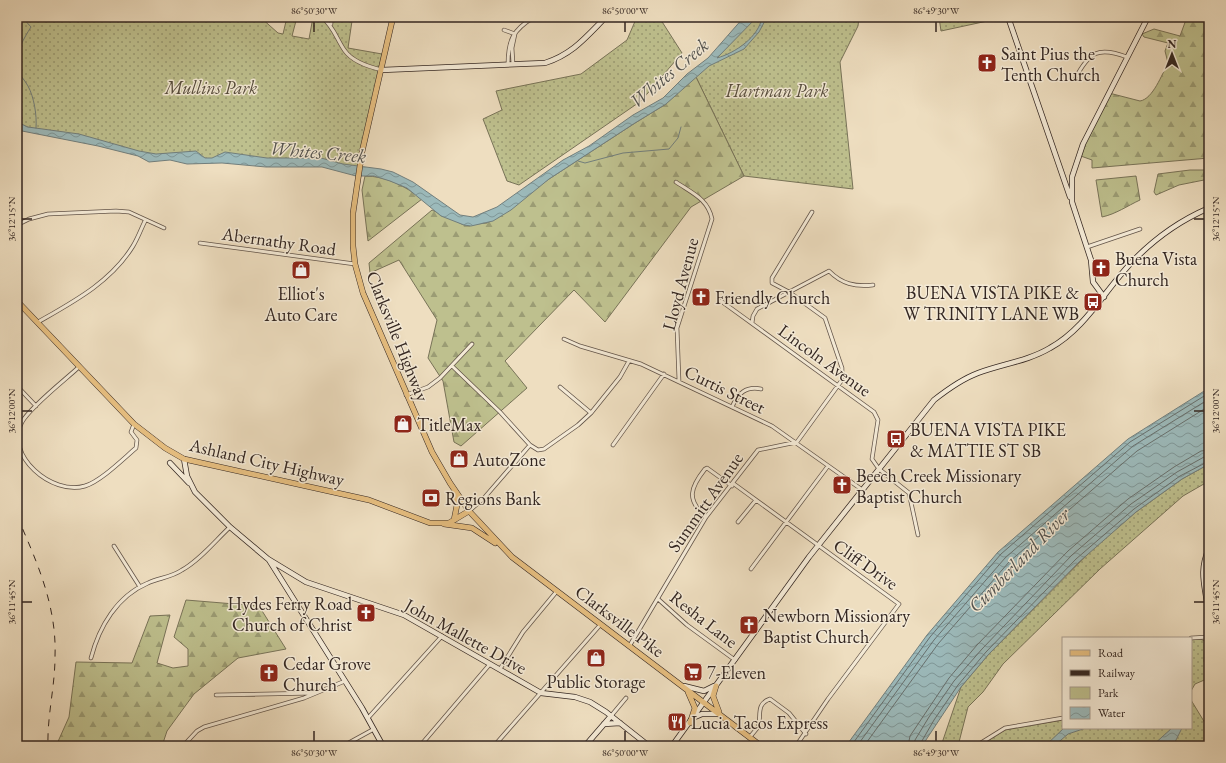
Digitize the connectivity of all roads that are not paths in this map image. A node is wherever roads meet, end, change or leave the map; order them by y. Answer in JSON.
{"nodes":[{"id":1,"x":322,"y":17,"type":"edge"},
{"id":2,"x":333,"y":17,"type":"edge"},
{"id":3,"x":393,"y":17,"type":"edge"},
{"id":4,"x":534,"y":17,"type":"edge"},
{"id":5,"x":606,"y":17,"type":"edge"},
{"id":6,"x":1019,"y":17,"type":"edge"},
{"id":7,"x":1148,"y":17,"type":"edge"},
{"id":8,"x":1009,"y":18,"type":"edge"},
{"id":9,"x":332,"y":27,"type":"junction"},
{"id":10,"x":504,"y":30,"type":"dead end"},
{"id":11,"x":515,"y":34,"type":"junction"},
{"id":12,"x":1127,"y":57,"type":"junction"},
{"id":13,"x":511,"y":64,"type":"junction"},
{"id":14,"x":382,"y":70,"type":"junction"},
{"id":15,"x":1075,"y":79,"type":"dead end"},
{"id":16,"x":676,"y":182,"type":"dead end"},
{"id":17,"x":1072,"y":202,"type":"junction"},
{"id":18,"x":1209,"y":208,"type":"edge"},
{"id":19,"x":812,"y":212,"type":"dead end"},
{"id":20,"x":144,"y":221,"type":"junction"},
{"id":21,"x":17,"y":225,"type":"edge"},
{"id":22,"x":164,"y":228,"type":"dead end"},
{"id":23,"x":1140,"y":229,"type":"dead end"},
{"id":24,"x":200,"y":243,"type":"dead end"},
{"id":25,"x":1087,"y":247,"type":"junction"},
{"id":26,"x":355,"y":264,"type":"junction"},
{"id":27,"x":873,"y":285,"type":"dead end"},
{"id":28,"x":789,"y":292,"type":"junction"},
{"id":29,"x":1104,"y":296,"type":"junction"},
{"id":30,"x":17,"y":301,"type":"edge"},
{"id":31,"x":721,"y":301,"type":"dead end"},
{"id":32,"x":38,"y":322,"type":"junction"},
{"id":33,"x":752,"y":323,"type":"junction"},
{"id":34,"x":564,"y":340,"type":"dead end"},
{"id":35,"x":472,"y":344,"type":"dead end"},
{"id":36,"x":629,"y":361,"type":"junction"},
{"id":37,"x":452,"y":366,"type":"junction"},
{"id":38,"x":79,"y":367,"type":"junction"},
{"id":39,"x":664,"y":374,"type":"junction"},
{"id":40,"x":679,"y":381,"type":"junction"},
{"id":41,"x":17,"y":386,"type":"edge"},
{"id":42,"x":836,"y":386,"type":"junction"},
{"id":43,"x":560,"y":387,"type":"dead end"},
{"id":44,"x":761,"y":390,"type":"dead end"},
{"id":45,"x":406,"y":395,"type":"junction"},
{"id":46,"x":36,"y":406,"type":"junction"},
{"id":47,"x":732,"y":407,"type":"junction"},
{"id":48,"x":591,"y":413,"type":"junction"},
{"id":49,"x":134,"y":424,"type":"junction"},
{"id":50,"x":797,"y":442,"type":"junction"},
{"id":51,"x":530,"y":445,"type":"junction"},
{"id":52,"x":613,"y":445,"type":"dead end"},
{"id":53,"x":184,"y":459,"type":"junction"},
{"id":54,"x":170,"y":463,"type":"dead end"},
{"id":55,"x":828,"y":466,"type":"junction"},
{"id":56,"x":879,"y":469,"type":"junction"},
{"id":57,"x":732,"y":485,"type":"junction"},
{"id":58,"x":192,"y":486,"type":"junction"},
{"id":59,"x":862,"y":489,"type":"junction"},
{"id":60,"x":455,"y":491,"type":"junction"},
{"id":61,"x":756,"y":500,"type":"junction"},
{"id":62,"x":469,"y":511,"type":"junction"},
{"id":63,"x":706,"y":517,"type":"junction"},
{"id":64,"x":454,"y":520,"type":"junction"},
{"id":65,"x":738,"y":522,"type":"dead end"},
{"id":66,"x":786,"y":522,"type":"junction"},
{"id":67,"x":443,"y":524,"type":"junction"},
{"id":68,"x":230,"y":527,"type":"junction"},
{"id":69,"x":918,"y":535,"type":"dead end"},
{"id":70,"x":114,"y":546,"type":"dead end"},
{"id":71,"x":818,"y":546,"type":"junction"},
{"id":72,"x":1209,"y":548,"type":"edge"},
{"id":73,"x":504,"y":549,"type":"junction"},
{"id":74,"x":270,"y":560,"type":"junction"},
{"id":75,"x":751,"y":569,"type":"dead end"},
{"id":76,"x":140,"y":587,"type":"junction"},
{"id":77,"x":557,"y":591,"type":"junction"},
{"id":78,"x":658,"y":599,"type":"junction"},
{"id":79,"x":601,"y":624,"type":"junction"},
{"id":80,"x":442,"y":635,"type":"junction"},
{"id":81,"x":1208,"y":637,"type":"edge"},
{"id":82,"x":1192,"y":638,"type":"edge"},
{"id":83,"x":630,"y":646,"type":"junction"},
{"id":84,"x":1209,"y":646,"type":"edge"},
{"id":85,"x":91,"y":658,"type":"dead end"},
{"id":86,"x":735,"y":660,"type":"junction"},
{"id":87,"x":490,"y":664,"type":"junction"},
{"id":88,"x":500,"y":669,"type":"junction"},
{"id":89,"x":345,"y":681,"type":"junction"},
{"id":90,"x":682,"y":685,"type":"junction"},
{"id":91,"x":716,"y":686,"type":"junction"},
{"id":92,"x":319,"y":693,"type":"junction"},
{"id":93,"x":541,"y":693,"type":"junction"},
{"id":94,"x":216,"y":695,"type":"dead end"},
{"id":95,"x":626,"y":698,"type":"dead end"},
{"id":96,"x":704,"y":702,"type":"junction"},
{"id":97,"x":720,"y":715,"type":"junction"},
{"id":98,"x":611,"y":716,"type":"junction"},
{"id":99,"x":368,"y":718,"type":"junction"},
{"id":100,"x":1062,"y":718,"type":"edge"},
{"id":101,"x":621,"y":723,"type":"junction"},
{"id":102,"x":690,"y":723,"type":"junction"},
{"id":103,"x":604,"y":724,"type":"junction"},
{"id":104,"x":374,"y":729,"type":"junction"},
{"id":105,"x":806,"y":734,"type":"junction"},
{"id":106,"x":750,"y":738,"type":"junction"},
{"id":107,"x":643,"y":740,"type":"junction"},
{"id":108,"x":677,"y":740,"type":"junction"},
{"id":109,"x":183,"y":746,"type":"edge"},
{"id":110,"x":343,"y":746,"type":"edge"},
{"id":111,"x":383,"y":746,"type":"edge"},
{"id":112,"x":420,"y":746,"type":"edge"},
{"id":113,"x":494,"y":746,"type":"edge"},
{"id":114,"x":585,"y":746,"type":"edge"},
{"id":115,"x":649,"y":746,"type":"edge"},
{"id":116,"x":655,"y":746,"type":"edge"},
{"id":117,"x":668,"y":746,"type":"edge"},
{"id":118,"x":672,"y":746,"type":"edge"},
{"id":119,"x":761,"y":746,"type":"edge"},
{"id":120,"x":796,"y":746,"type":"edge"},
{"id":121,"x":976,"y":746,"type":"edge"}],
"edges":[{"from":1,"to":9,"type":"street"},
{"from":2,"to":9,"type":"street"},
{"from":3,"to":14,"type":"main road","name":"Clarksville Highway"},
{"from":4,"to":11,"type":"street"},
{"from":5,"to":13,"type":"street"},
{"from":6,"to":8,"type":"street"},
{"from":7,"to":12,"type":"street"},
{"from":8,"to":17,"type":"street"},
{"from":9,"to":14,"type":"street"},
{"from":10,"to":11,"type":"street"},
{"from":11,"to":13,"type":"street"},
{"from":12,"to":15,"type":"street"},
{"from":12,"to":17,"type":"street"},
{"from":13,"to":14,"type":"street"},
{"from":14,"to":26,"type":"main road","name":"Clarksville Highway"},
{"from":16,"to":40,"type":"street","name":"Lloyd Avenue"},
{"from":17,"to":25,"type":"street"},
{"from":18,"to":29,"type":"street"},
{"from":19,"to":28,"type":"street"},
{"from":20,"to":21,"type":"street"},
{"from":20,"to":22,"type":"street"},
{"from":20,"to":32,"type":"street"},
{"from":23,"to":25,"type":"street"},
{"from":24,"to":26,"type":"street","name":"Abernathy Road"},
{"from":25,"to":29,"type":"street"},
{"from":26,"to":45,"type":"main road","name":"Clarksville Highway"},
{"from":27,"to":28,"type":"street"},
{"from":28,"to":33,"type":"street"},
{"from":28,"to":42,"type":"street"},
{"from":29,"to":56,"type":"street"},
{"from":30,"to":32,"type":"main road","name":"Ashland City Highway"},
{"from":31,"to":33,"type":"street","name":"Lincoln Avenue"},
{"from":32,"to":38,"type":"main road","name":"Ashland City Highway"},
{"from":33,"to":42,"type":"street","name":"Lincoln Avenue"},
{"from":34,"to":36,"type":"street","name":"Curtis Street"},
{"from":35,"to":37,"type":"street"},
{"from":36,"to":39,"type":"street","name":"Curtis Street"},
{"from":36,"to":48,"type":"street"},
{"from":37,"to":45,"type":"street"},
{"from":37,"to":51,"type":"street"},
{"from":38,"to":46,"type":"street"},
{"from":38,"to":49,"type":"main road","name":"Ashland City Highway"},
{"from":39,"to":40,"type":"street","name":"Curtis Street"},
{"from":39,"to":52,"type":"street"},
{"from":40,"to":47,"type":"street","name":"Curtis Street"},
{"from":41,"to":46,"type":"street"},
{"from":42,"to":50,"type":"street"},
{"from":42,"to":56,"type":"street","name":"Lincoln Avenue"},
{"from":43,"to":48,"type":"street"},
{"from":44,"to":47,"type":"street"},
{"from":45,"to":60,"type":"main road","name":"Clarksville Highway"},
{"from":46,"to":49,"type":"street"},
{"from":47,"to":50,"type":"street","name":"Curtis Street"},
{"from":48,"to":51,"type":"street"},
{"from":49,"to":53,"type":"main road","name":"Ashland City Highway"},
{"from":50,"to":55,"type":"street","name":"Curtis Street"},
{"from":50,"to":57,"type":"street","name":"Summitt Avenue"},
{"from":51,"to":62,"type":"street"},
{"from":53,"to":58,"type":"street"},
{"from":53,"to":67,"type":"main road","name":"Ashland City Highway"},
{"from":54,"to":58,"type":"street"},
{"from":55,"to":59,"type":"street","name":"Curtis Street"},
{"from":55,"to":66,"type":"street"},
{"from":56,"to":59,"type":"street"},
{"from":56,"to":69,"type":"street"},
{"from":57,"to":61,"type":"street","name":"Cliff Drive"},
{"from":57,"to":63,"type":"street","name":"Summitt Avenue"},
{"from":57,"to":63,"type":"street","name":"Cliff Drive"},
{"from":58,"to":68,"type":"street"},
{"from":59,"to":71,"type":"street"},
{"from":60,"to":62,"type":"main road","name":"Clarksville Highway"},
{"from":60,"to":64,"type":"main road"},
{"from":61,"to":65,"type":"street"},
{"from":61,"to":66,"type":"street","name":"Cliff Drive"},
{"from":62,"to":64,"type":"main road"},
{"from":62,"to":73,"type":"main road","name":"Clarksville Pike"},
{"from":63,"to":78,"type":"street","name":"Summitt Avenue"},
{"from":64,"to":67,"type":"main road"},
{"from":66,"to":71,"type":"street","name":"Cliff Drive"},
{"from":66,"to":75,"type":"street"},
{"from":67,"to":73,"type":"main road","name":"Ashland City Highway"},
{"from":68,"to":74,"type":"street"},
{"from":68,"to":76,"type":"street"},
{"from":70,"to":76,"type":"street"},
{"from":71,"to":86,"type":"street"},
{"from":71,"to":105,"type":"street","name":"Cliff Drive"},
{"from":72,"to":81,"type":"street"},
{"from":73,"to":77,"type":"main road","name":"Clarksville Pike"},
{"from":74,"to":80,"type":"street","name":"John Mallette Drive"},
{"from":74,"to":89,"type":"street"},
{"from":76,"to":85,"type":"street"},
{"from":77,"to":79,"type":"main road","name":"Clarksville Pike"},
{"from":77,"to":88,"type":"street"},
{"from":78,"to":83,"type":"street","name":"Summitt Avenue"},
{"from":78,"to":86,"type":"street","name":"Resha Lane"},
{"from":79,"to":83,"type":"main road","name":"Clarksville Pike"},
{"from":79,"to":93,"type":"street"},
{"from":80,"to":87,"type":"street","name":"John Mallette Drive"},
{"from":80,"to":99,"type":"street"},
{"from":81,"to":82,"type":"street"},
{"from":81,"to":84,"type":"street"},
{"from":83,"to":90,"type":"main road","name":"Clarksville Pike"},
{"from":86,"to":91,"type":"street"},
{"from":87,"to":88,"type":"street","name":"John Mallette Drive"},
{"from":87,"to":112,"type":"street"},
{"from":88,"to":93,"type":"street","name":"John Mallette Drive"},
{"from":89,"to":92,"type":"street"},
{"from":89,"to":99,"type":"street"},
{"from":90,"to":91,"type":"street"},
{"from":90,"to":96,"type":"main road","name":"Clarksville Pike"},
{"from":90,"to":102,"type":"main road"},
{"from":91,"to":96,"type":"street"},
{"from":91,"to":97,"type":"main road"},
{"from":92,"to":94,"type":"street"},
{"from":92,"to":109,"type":"street"},
{"from":93,"to":98,"type":"street","name":"John Mallette Drive"},
{"from":93,"to":113,"type":"street"},
{"from":95,"to":98,"type":"street"},
{"from":96,"to":97,"type":"main road","name":"Clarksville Pike"},
{"from":96,"to":102,"type":"street"},
{"from":97,"to":102,"type":"street"},
{"from":97,"to":106,"type":"main road","name":"Clarksville Pike"},
{"from":98,"to":101,"type":"street","name":"John Mallette Drive"},
{"from":98,"to":103,"type":"street"},
{"from":99,"to":104,"type":"street"},
{"from":100,"to":121,"type":"street"},
{"from":101,"to":103,"type":"street"},
{"from":101,"to":107,"type":"street","name":"John Mallette Drive"},
{"from":102,"to":108,"type":"street"},
{"from":103,"to":114,"type":"street"},
{"from":104,"to":110,"type":"street"},
{"from":104,"to":111,"type":"street"},
{"from":105,"to":106,"type":"street"},
{"from":105,"to":120,"type":"street","name":"Cliff Drive"},
{"from":106,"to":119,"type":"main road","name":"Clarksville Pike"},
{"from":107,"to":115,"type":"street","name":"John Mallette Drive"},
{"from":107,"to":116,"type":"street","name":"John Mallette Drive"},
{"from":108,"to":117,"type":"street"},
{"from":108,"to":118,"type":"street"}]}
